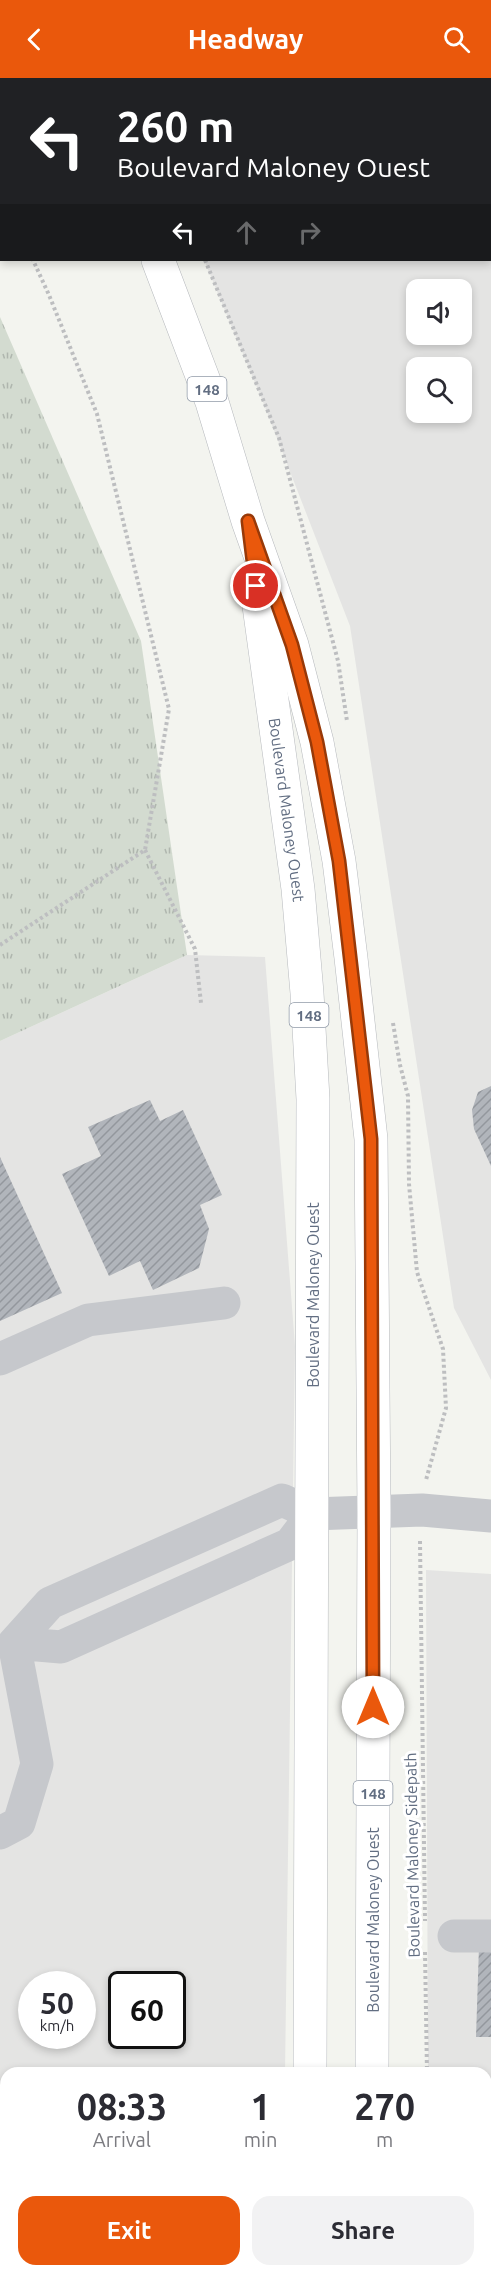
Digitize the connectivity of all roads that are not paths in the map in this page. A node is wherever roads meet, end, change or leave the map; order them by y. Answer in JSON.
{"nodes":[{"id":1,"x":158,"y":261,"type":"edge"},
{"id":2,"x":248,"y":521,"type":"junction"},
{"id":3,"x":224,"y":1303,"type":"dead end"},
{"id":4,"x":0,"y":1359,"type":"edge"},
{"id":5,"x":374,"y":1512,"type":"junction"},
{"id":6,"x":313,"y":1514,"type":"junction"},
{"id":7,"x":491,"y":1516,"type":"edge"},
{"id":8,"x":14,"y":1643,"type":"junction"},
{"id":9,"x":0,"y":1833,"type":"edge"},
{"id":10,"x":491,"y":1936,"type":"edge"},
{"id":11,"x":435,"y":1937,"type":"road end"},
{"id":12,"x":310,"y":2067,"type":"edge"},
{"id":13,"x":372,"y":2067,"type":"edge"}],
"edges":[{"from":1,"to":2,"type":"main road","name":"Boulevard Maloney Ouest","number":"148"},
{"from":2,"to":5,"type":"main road","name":"Boulevard Maloney Ouest","number":"148"},
{"from":2,"to":6,"type":"main road","name":"Boulevard Maloney Ouest","number":"148"},
{"from":3,"to":4,"type":"street"},
{"from":5,"to":6,"type":"street"},
{"from":5,"to":7,"type":"street"},
{"from":5,"to":13,"type":"main road","name":"Boulevard Maloney Ouest","number":"148"},
{"from":6,"to":8,"type":"street"},
{"from":6,"to":8,"type":"street"},
{"from":6,"to":12,"type":"main road","name":"Boulevard Maloney Ouest","number":"148"},
{"from":8,"to":9,"type":"street"},
{"from":10,"to":11,"type":"street"}]}
